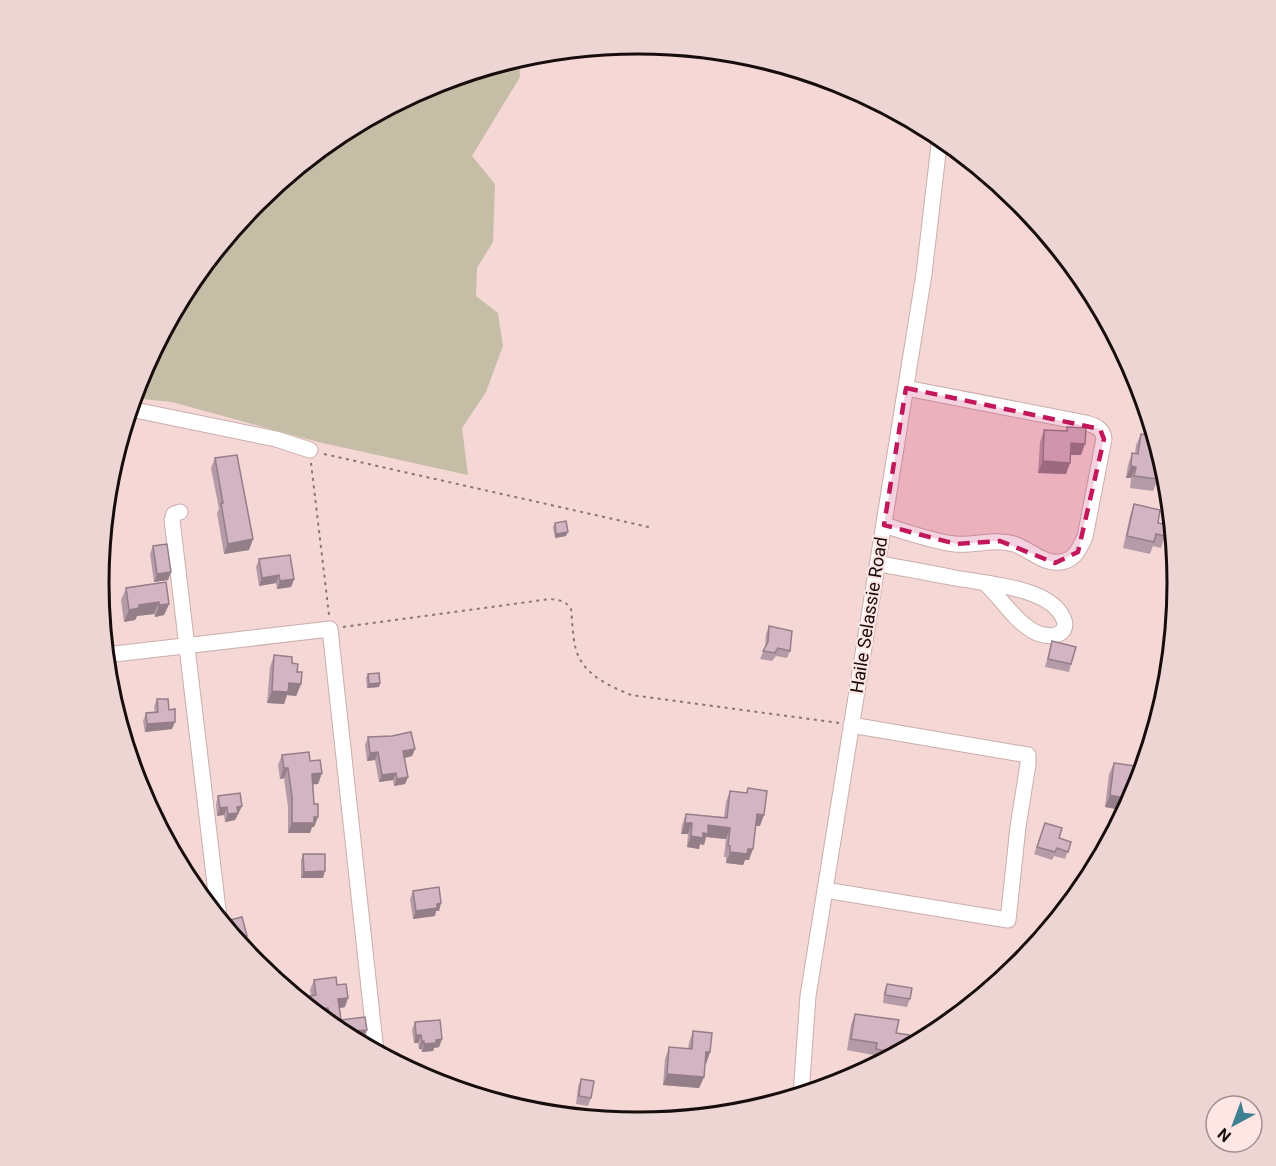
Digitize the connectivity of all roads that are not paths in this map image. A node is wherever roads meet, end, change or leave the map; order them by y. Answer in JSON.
{"nodes":[{"id":1,"x":939,"y":148,"type":"edge"},
{"id":2,"x":906,"y":388,"type":"junction"},
{"id":3,"x":138,"y":411,"type":"edge"},
{"id":4,"x":310,"y":450,"type":"road end"},
{"id":5,"x":180,"y":512,"type":"dead end"},
{"id":6,"x":884,"y":525,"type":"junction"},
{"id":7,"x":879,"y":564,"type":"junction"},
{"id":8,"x":985,"y":583,"type":"junction"},
{"id":9,"x":186,"y":646,"type":"junction"},
{"id":10,"x":114,"y":654,"type":"edge"},
{"id":11,"x":851,"y":725,"type":"junction"},
{"id":12,"x":825,"y":890,"type":"junction"},
{"id":13,"x":217,"y":904,"type":"edge"},
{"id":14,"x":375,"y":1042,"type":"edge"},
{"id":15,"x":801,"y":1086,"type":"edge"}],
"edges":[{"from":1,"to":2,"type":"street","name":"Haile Selassie Road"},
{"from":2,"to":6,"type":"street","name":"Haile Selassie Road"},
{"from":2,"to":6,"type":"street"},
{"from":3,"to":4,"type":"street"},
{"from":5,"to":9,"type":"street"},
{"from":6,"to":7,"type":"street","name":"Haile Selassie Road"},
{"from":7,"to":8,"type":"street"},
{"from":7,"to":11,"type":"street","name":"Haile Selassie Road"},
{"from":8,"to":8,"type":"street"},
{"from":9,"to":10,"type":"street"},
{"from":9,"to":13,"type":"street"},
{"from":9,"to":14,"type":"street"},
{"from":11,"to":12,"type":"street","name":"Haile Selassie Road"},
{"from":11,"to":12,"type":"street"},
{"from":12,"to":15,"type":"street","name":"Haile Selassie Road"}]}
